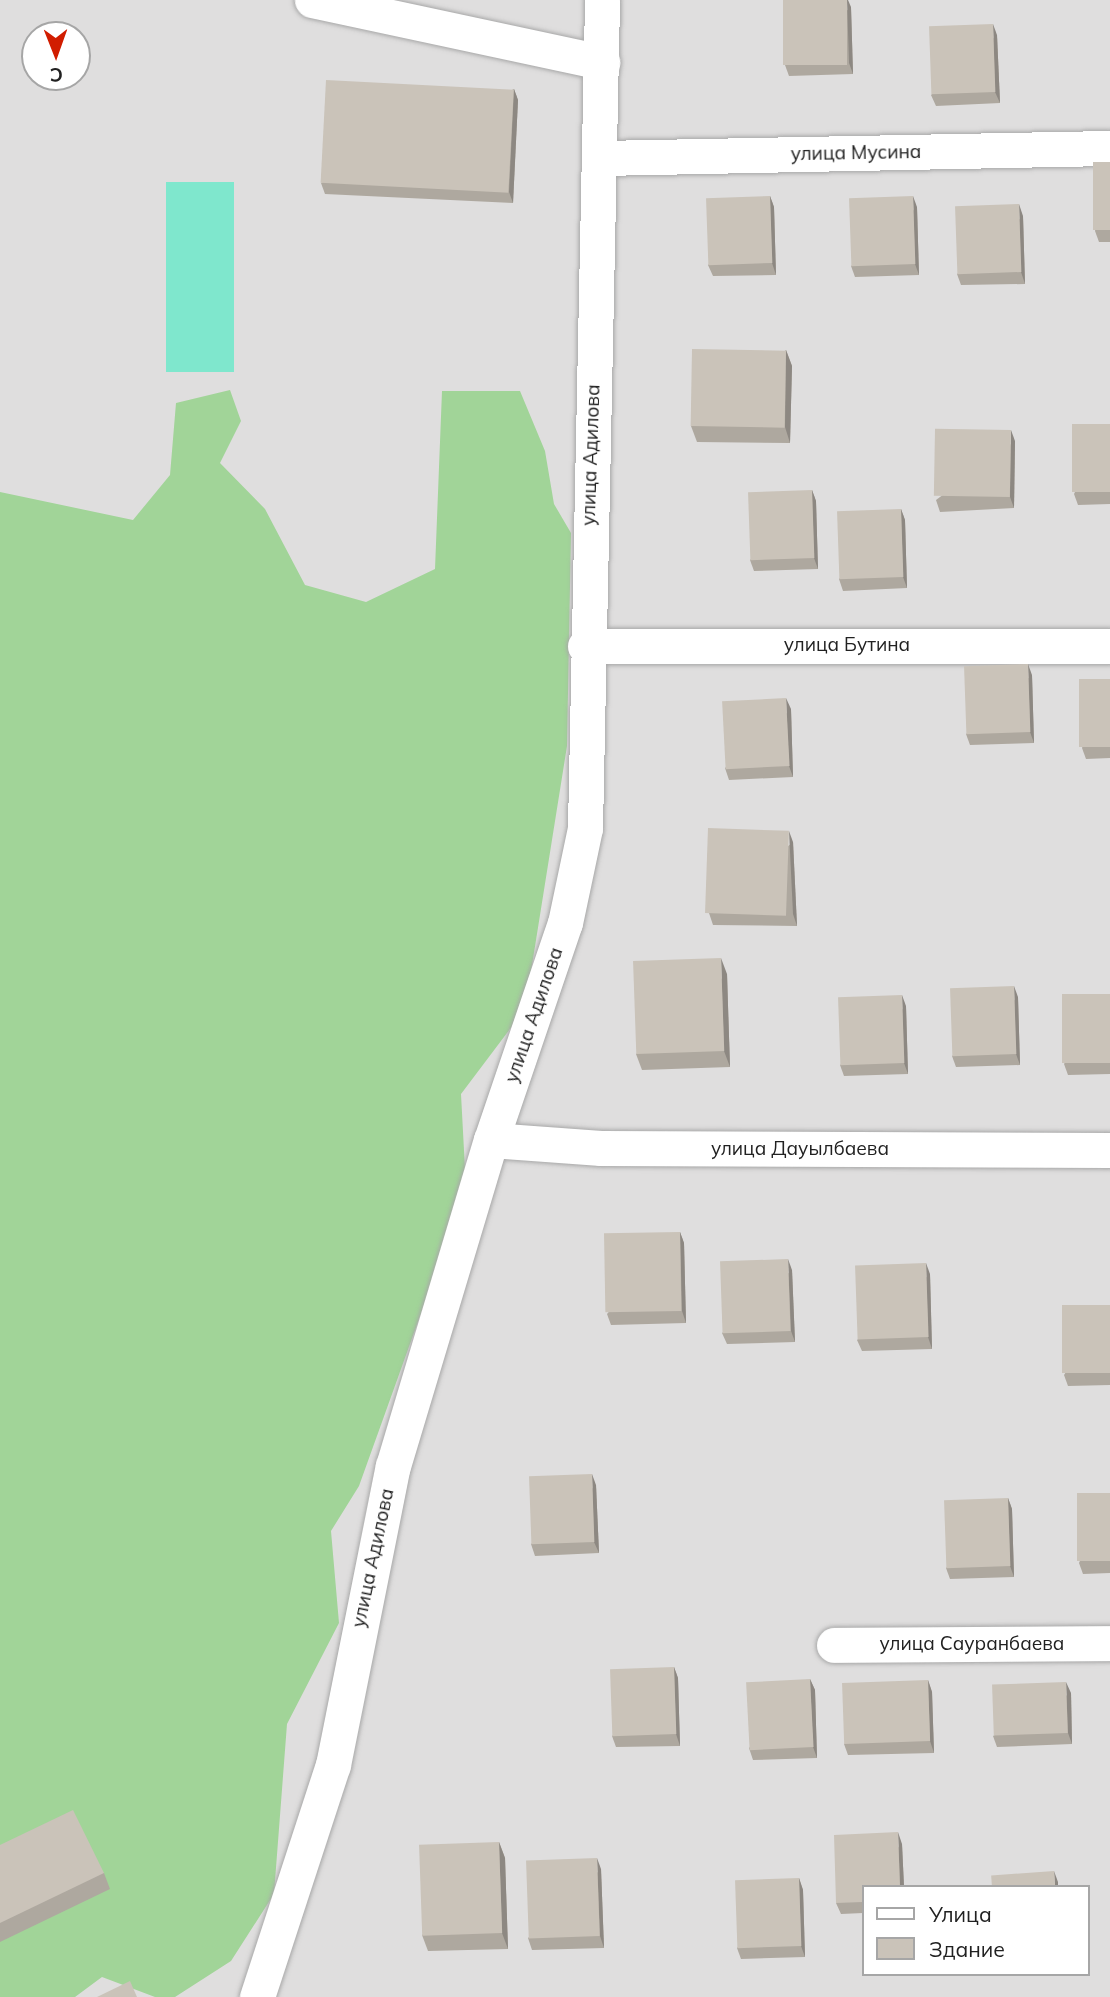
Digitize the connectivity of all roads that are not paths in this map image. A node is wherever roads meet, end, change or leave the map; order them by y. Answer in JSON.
{"nodes":[{"id":1,"x":312,"y":0,"type":"edge"},
{"id":2,"x":602,"y":0,"type":"edge"},
{"id":3,"x":601,"y":62,"type":"junction"},
{"id":4,"x":1110,"y":148,"type":"edge"},
{"id":5,"x":601,"y":158,"type":"junction"},
{"id":6,"x":584,"y":646,"type":"junction"},
{"id":7,"x":1110,"y":646,"type":"edge"},
{"id":8,"x":491,"y":1140,"type":"junction"},
{"id":9,"x":1110,"y":1150,"type":"edge"},
{"id":10,"x":1110,"y":1643,"type":"edge"},
{"id":11,"x":834,"y":1646,"type":"dead end"},
{"id":12,"x":257,"y":1997,"type":"edge"}],
"edges":[{"from":1,"to":3,"type":"street"},
{"from":2,"to":3,"type":"street","name":"улица Адилова"},
{"from":3,"to":5,"type":"street","name":"улица Адилова"},
{"from":4,"to":5,"type":"street","name":"улица Мусина"},
{"from":5,"to":6,"type":"street","name":"улица Адилова"},
{"from":6,"to":7,"type":"street","name":"улица Бутина"},
{"from":6,"to":8,"type":"street","name":"улица Адилова"},
{"from":8,"to":9,"type":"street","name":"улица Дауылбаева"},
{"from":8,"to":12,"type":"street","name":"улица Адилова"},
{"from":10,"to":11,"type":"street","name":"улица Сауранбаева"}]}
